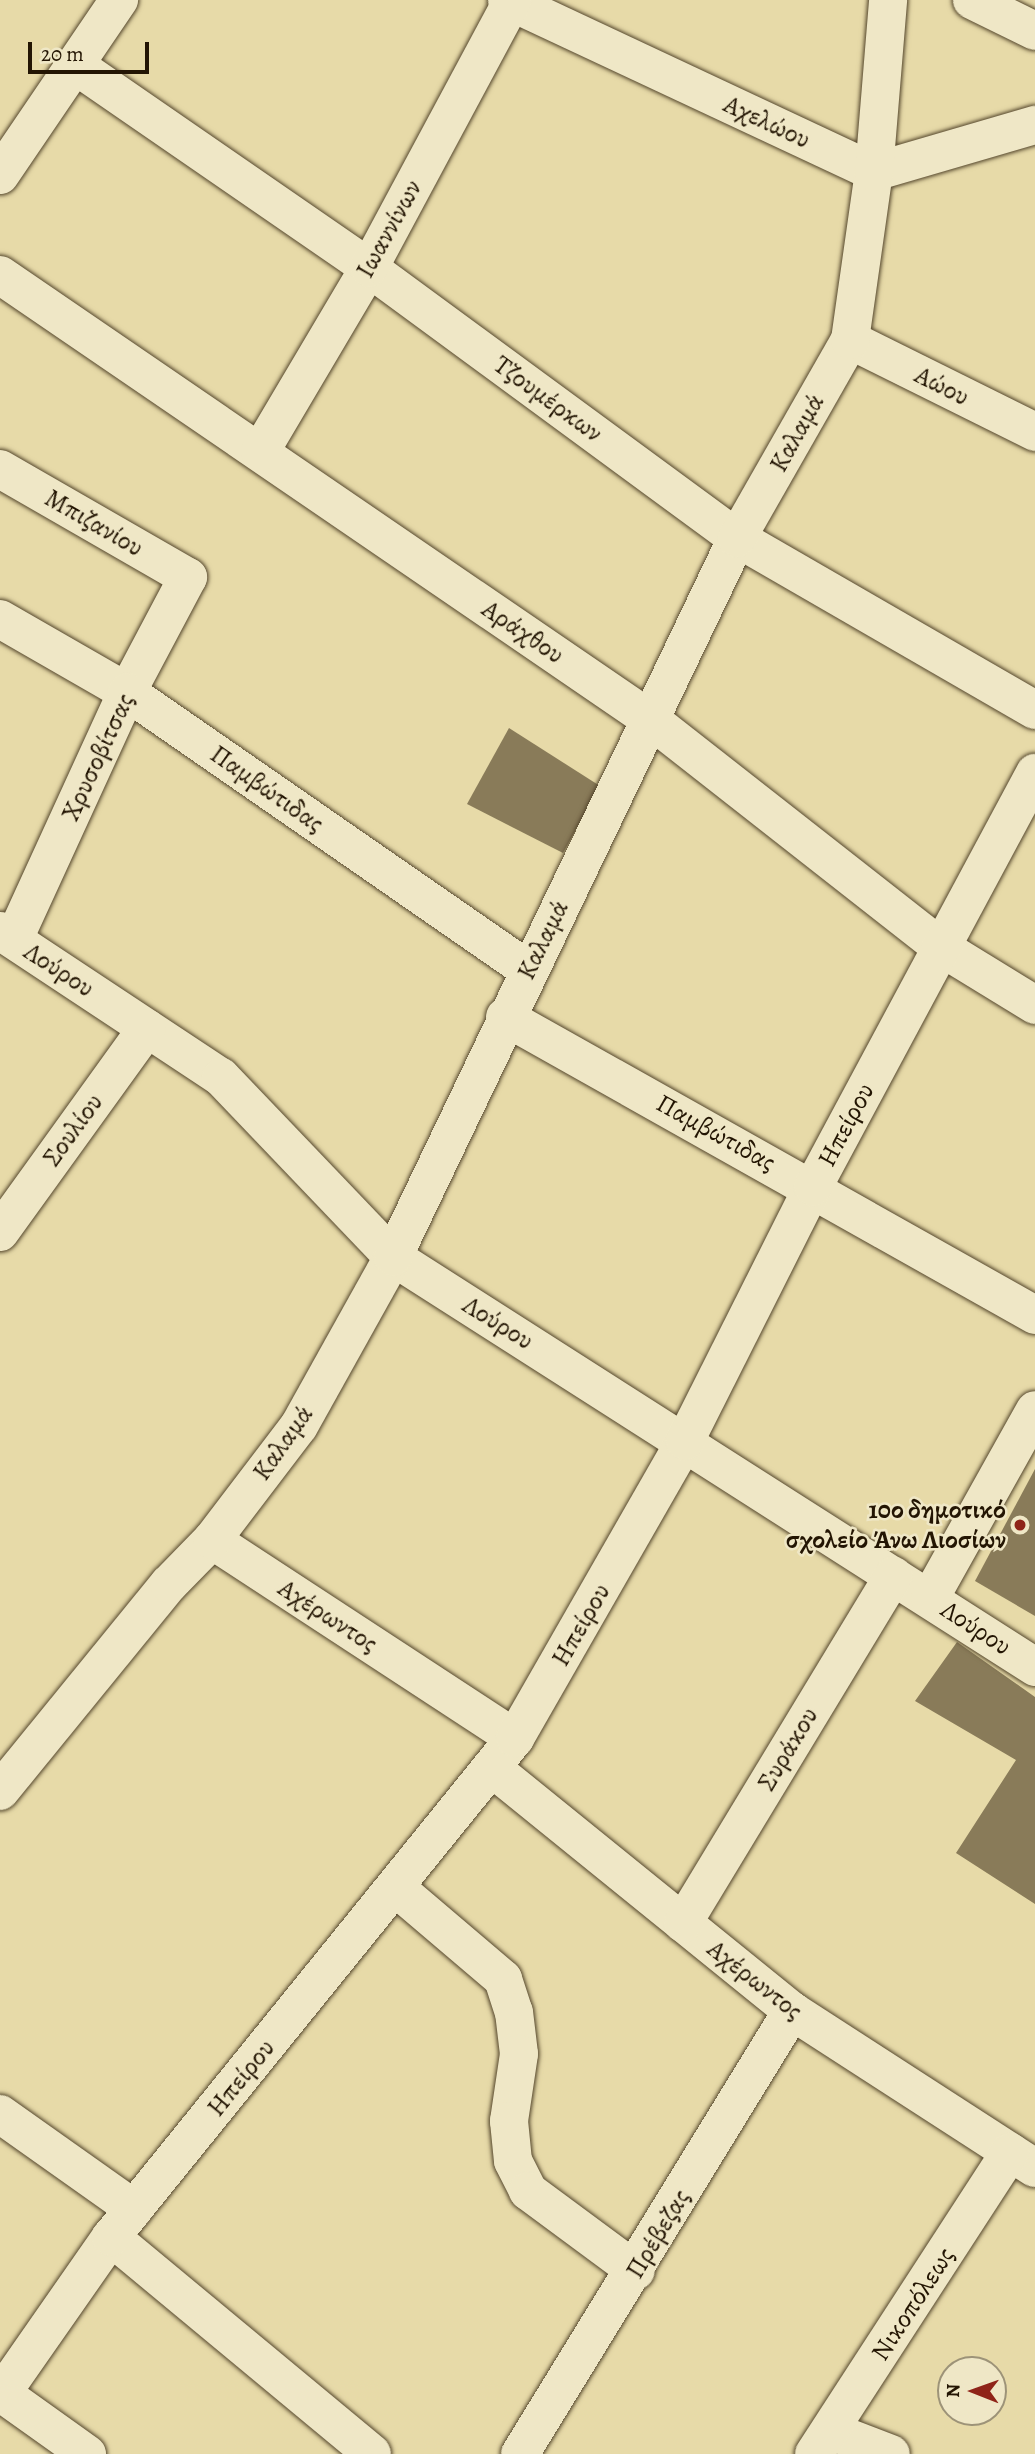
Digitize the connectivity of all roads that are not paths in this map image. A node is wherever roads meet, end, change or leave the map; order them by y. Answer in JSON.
{"nodes":[{"id":1,"x":119,"y":0,"type":"edge"},
{"id":2,"x":888,"y":0,"type":"edge"},
{"id":3,"x":972,"y":0,"type":"edge"},
{"id":4,"x":511,"y":1,"type":"edge"},
{"id":5,"x":1035,"y":31,"type":"edge"},
{"id":6,"x":75,"y":65,"type":"junction"},
{"id":7,"x":1035,"y":125,"type":"edge"},
{"id":8,"x":874,"y":172,"type":"junction"},
{"id":9,"x":0,"y":175,"type":"edge"},
{"id":10,"x":369,"y":268,"type":"junction"},
{"id":11,"x":0,"y":275,"type":"edge"},
{"id":12,"x":850,"y":340,"type":"junction"},
{"id":13,"x":1035,"y":432,"type":"edge"},
{"id":14,"x":260,"y":452,"type":"junction"},
{"id":15,"x":0,"y":469,"type":"edge"},
{"id":16,"x":737,"y":538,"type":"junction"},
{"id":17,"x":188,"y":577,"type":"joint"},
{"id":18,"x":0,"y":619,"type":"edge"},
{"id":19,"x":127,"y":692,"type":"junction"},
{"id":20,"x":1035,"y":710,"type":"edge"},
{"id":21,"x":650,"y":720,"type":"junction"},
{"id":22,"x":1035,"y":773,"type":"edge"},
{"id":23,"x":7,"y":935,"type":"edge"},
{"id":24,"x":942,"y":948,"type":"junction"},
{"id":25,"x":528,"y":970,"type":"junction"},
{"id":26,"x":1035,"y":1005,"type":"edge"},
{"id":27,"x":505,"y":1017,"type":"junction"},
{"id":28,"x":147,"y":1028,"type":"junction"},
{"id":29,"x":813,"y":1187,"type":"junction"},
{"id":30,"x":0,"y":1232,"type":"edge"},
{"id":31,"x":393,"y":1257,"type":"junction"},
{"id":32,"x":1035,"y":1315,"type":"edge"},
{"id":33,"x":1035,"y":1410,"type":"edge"},
{"id":34,"x":685,"y":1441,"type":"junction"},
{"id":35,"x":212,"y":1540,"type":"junction"},
{"id":36,"x":893,"y":1576,"type":"junction"},
{"id":37,"x":930,"y":1598,"type":"junction"},
{"id":38,"x":1035,"y":1667,"type":"edge"},
{"id":39,"x":515,"y":1738,"type":"junction"},
{"id":40,"x":492,"y":1768,"type":"junction"},
{"id":41,"x":5,"y":1775,"type":"edge"},
{"id":42,"x":396,"y":1887,"type":"junction"},
{"id":43,"x":683,"y":1923,"type":"junction"},
{"id":44,"x":792,"y":2011,"type":"junction"},
{"id":45,"x":0,"y":2114,"type":"edge"},
{"id":46,"x":1023,"y":2160,"type":"edge"},
{"id":47,"x":123,"y":2223,"type":"junction"},
{"id":48,"x":636,"y":2271,"type":"junction"},
{"id":49,"x":1,"y":2394,"type":"edge"},
{"id":50,"x":823,"y":2443,"type":"edge"},
{"id":51,"x":87,"y":2454,"type":"edge"},
{"id":52,"x":372,"y":2454,"type":"edge"},
{"id":53,"x":520,"y":2454,"type":"edge"},
{"id":54,"x":891,"y":2454,"type":"edge"}],
"edges":[{"from":1,"to":6,"type":"street"},
{"from":2,"to":8,"type":"street","name":"Καλαμά"},
{"from":3,"to":5,"type":"street"},
{"from":4,"to":8,"type":"street","name":"Αχελώου"},
{"from":4,"to":10,"type":"street","name":"Ιωαννίνων"},
{"from":6,"to":9,"type":"street"},
{"from":6,"to":10,"type":"street","name":"Τζουμέρκων"},
{"from":7,"to":8,"type":"street"},
{"from":8,"to":12,"type":"street","name":"Καλαμά"},
{"from":10,"to":14,"type":"street","name":"Ιωαννίνων"},
{"from":10,"to":16,"type":"street","name":"Τζουμέρκων"},
{"from":11,"to":14,"type":"street","name":"Αράχθου"},
{"from":12,"to":13,"type":"street","name":"Αώου"},
{"from":12,"to":16,"type":"street","name":"Καλαμά"},
{"from":14,"to":21,"type":"street","name":"Αράχθου"},
{"from":15,"to":17,"type":"street","name":"Μπιζανίου"},
{"from":16,"to":20,"type":"street","name":"Τζουμέρκων"},
{"from":16,"to":21,"type":"street","name":"Καλαμά"},
{"from":17,"to":19,"type":"street","name":"Χρυσοβίτσας"},
{"from":18,"to":19,"type":"street","name":"Παμβώτιδας"},
{"from":19,"to":23,"type":"street","name":"Χρυσοβίτσας"},
{"from":19,"to":25,"type":"street","name":"Παμβώτιδας"},
{"from":21,"to":24,"type":"street","name":"Αράχθου"},
{"from":21,"to":25,"type":"street","name":"Καλαμά"},
{"from":22,"to":24,"type":"street","name":"Ηπείρου"},
{"from":23,"to":28,"type":"street","name":"Λούρου"},
{"from":24,"to":26,"type":"street","name":"Αράχθου"},
{"from":24,"to":29,"type":"street","name":"Ηπείρου"},
{"from":25,"to":27,"type":"street","name":"Καλαμά"},
{"from":27,"to":29,"type":"street","name":"Παμβώτιδας"},
{"from":27,"to":31,"type":"street","name":"Καλαμά"},
{"from":28,"to":30,"type":"street","name":"Σουλίου"},
{"from":28,"to":31,"type":"street","name":"Λούρου"},
{"from":29,"to":32,"type":"street","name":"Παμβώτιδας"},
{"from":29,"to":34,"type":"street","name":"Ηπείρου"},
{"from":31,"to":34,"type":"street","name":"Λούρου"},
{"from":31,"to":35,"type":"street","name":"Καλαμά"},
{"from":33,"to":37,"type":"street"},
{"from":34,"to":36,"type":"street","name":"Λούρου"},
{"from":34,"to":39,"type":"street","name":"Ηπείρου"},
{"from":35,"to":39,"type":"street","name":"Αχέρωντος"},
{"from":35,"to":41,"type":"street","name":"Καλαμά"},
{"from":36,"to":37,"type":"street","name":"Λούρου"},
{"from":36,"to":43,"type":"street","name":"Συράκου"},
{"from":37,"to":38,"type":"street","name":"Λούρου"},
{"from":39,"to":40,"type":"street","name":"Ηπείρου"},
{"from":40,"to":42,"type":"street","name":"Ηπείρου"},
{"from":40,"to":43,"type":"street","name":"Αχέρωντος"},
{"from":42,"to":47,"type":"street","name":"Ηπείρου"},
{"from":42,"to":48,"type":"street"},
{"from":43,"to":44,"type":"street","name":"Αχέρωντος"},
{"from":44,"to":46,"type":"street","name":"Αχέρωντος"},
{"from":44,"to":48,"type":"street","name":"Πρέβεζας"},
{"from":45,"to":47,"type":"street"},
{"from":46,"to":50,"type":"street","name":"Νικοπόλεως"},
{"from":47,"to":49,"type":"street","name":"Ηπείρου"},
{"from":47,"to":52,"type":"street"},
{"from":48,"to":53,"type":"street","name":"Πρέβεζας"},
{"from":49,"to":51,"type":"street"},
{"from":50,"to":54,"type":"street"}]}
